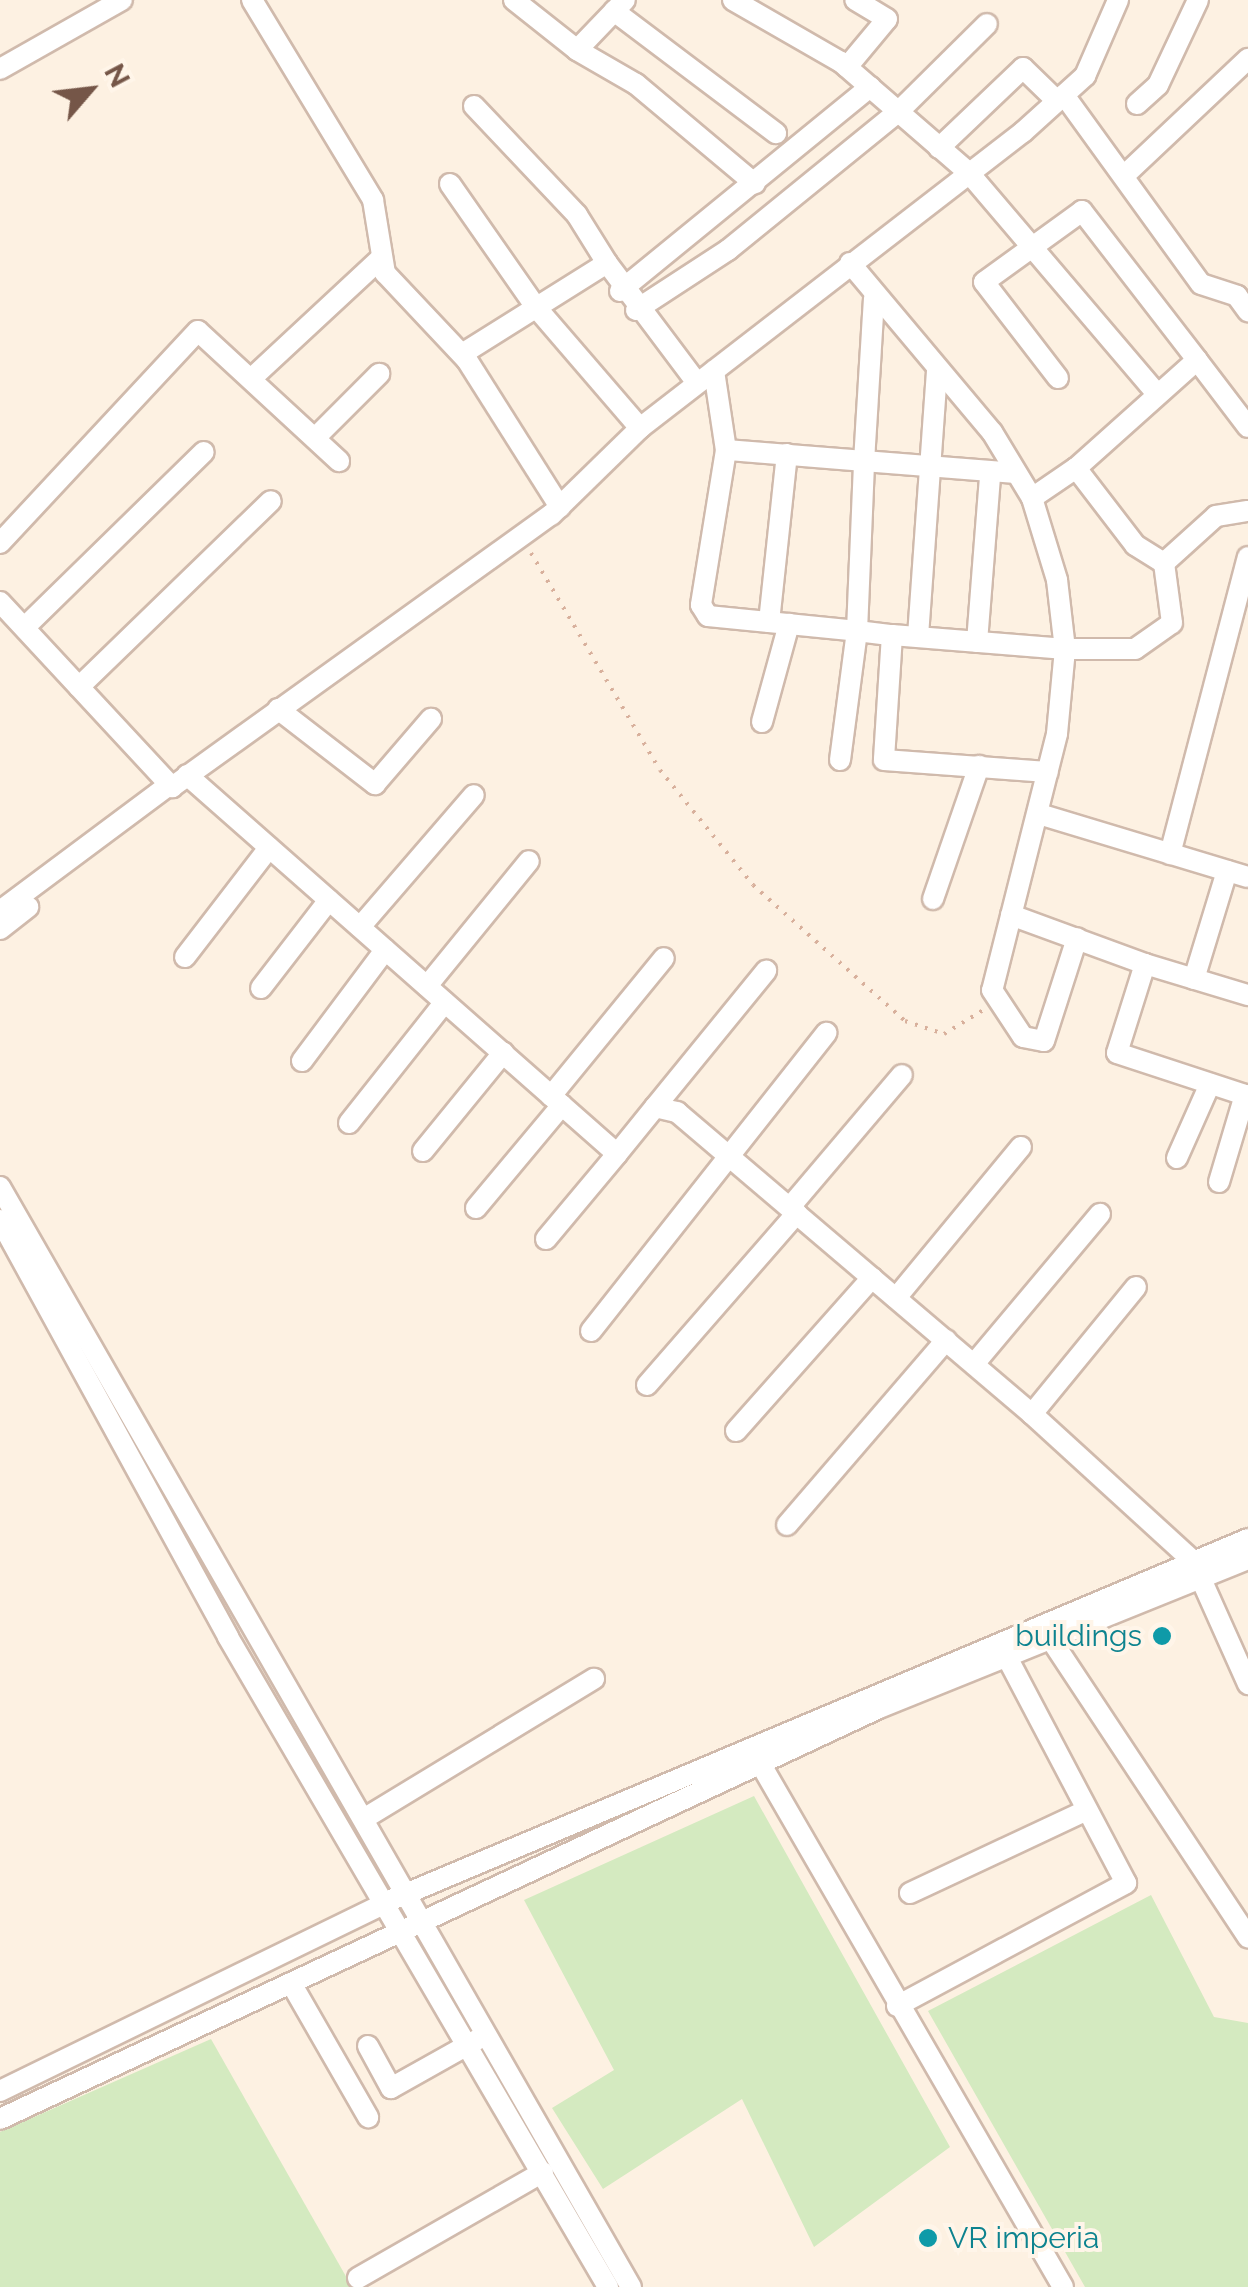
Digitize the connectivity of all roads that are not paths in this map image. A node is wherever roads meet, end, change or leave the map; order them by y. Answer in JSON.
{"nodes":[{"id":1,"x":122,"y":0,"type":"edge"},
{"id":2,"x":252,"y":0,"type":"edge"},
{"id":3,"x":514,"y":0,"type":"edge"},
{"id":4,"x":733,"y":0,"type":"edge"},
{"id":5,"x":856,"y":0,"type":"edge"},
{"id":6,"x":1118,"y":0,"type":"edge"},
{"id":7,"x":1198,"y":0,"type":"edge"},
{"id":8,"x":620,"y":6,"type":"edge"},
{"id":9,"x":987,"y":24,"type":"dead end"},
{"id":10,"x":577,"y":50,"type":"junction"},
{"id":11,"x":1248,"y":59,"type":"edge"},
{"id":12,"x":847,"y":67,"type":"junction"},
{"id":13,"x":0,"y":70,"type":"edge"},
{"id":14,"x":870,"y":87,"type":"junction"},
{"id":15,"x":1061,"y":98,"type":"junction"},
{"id":16,"x":1137,"y":104,"type":"dead end"},
{"id":17,"x":474,"y":106,"type":"dead end"},
{"id":18,"x":898,"y":112,"type":"junction"},
{"id":19,"x":776,"y":133,"type":"dead end"},
{"id":20,"x":939,"y":148,"type":"junction"},
{"id":21,"x":1128,"y":172,"type":"junction"},
{"id":22,"x":969,"y":173,"type":"junction"},
{"id":23,"x":450,"y":184,"type":"dead end"},
{"id":24,"x":755,"y":184,"type":"junction"},
{"id":25,"x":1030,"y":244,"type":"junction"},
{"id":26,"x":380,"y":259,"type":"junction"},
{"id":27,"x":606,"y":263,"type":"junction"},
{"id":28,"x":850,"y":263,"type":"junction"},
{"id":29,"x":620,"y":290,"type":"junction"},
{"id":30,"x":874,"y":298,"type":"junction"},
{"id":31,"x":534,"y":306,"type":"junction"},
{"id":32,"x":636,"y":310,"type":"junction"},
{"id":33,"x":1248,"y":312,"type":"edge"},
{"id":34,"x":462,"y":354,"type":"junction"},
{"id":35,"x":1198,"y":360,"type":"junction"},
{"id":36,"x":938,"y":368,"type":"junction"},
{"id":37,"x":379,"y":374,"type":"dead end"},
{"id":38,"x":706,"y":377,"type":"junction"},
{"id":39,"x":252,"y":378,"type":"junction"},
{"id":40,"x":1058,"y":378,"type":"dead end"},
{"id":41,"x":1156,"y":393,"type":"junction"},
{"id":42,"x":1248,"y":427,"type":"edge"},
{"id":43,"x":640,"y":428,"type":"junction"},
{"id":44,"x":315,"y":438,"type":"junction"},
{"id":45,"x":726,"y":450,"type":"junction"},
{"id":46,"x":204,"y":452,"type":"dead end"},
{"id":47,"x":787,"y":454,"type":"junction"},
{"id":48,"x":339,"y":461,"type":"dead end"},
{"id":49,"x":864,"y":461,"type":"junction"},
{"id":50,"x":1076,"y":468,"type":"junction"},
{"id":51,"x":928,"y":470,"type":"junction"},
{"id":52,"x":1016,"y":474,"type":"junction"},
{"id":53,"x":990,"y":475,"type":"junction"},
{"id":54,"x":1032,"y":498,"type":"junction"},
{"id":55,"x":271,"y":501,"type":"dead end"},
{"id":56,"x":1248,"y":511,"type":"edge"},
{"id":57,"x":549,"y":515,"type":"junction"},
{"id":58,"x":0,"y":543,"type":"edge"},
{"id":59,"x":1248,"y":557,"type":"edge"},
{"id":60,"x":1164,"y":563,"type":"junction"},
{"id":61,"x":0,"y":602,"type":"edge"},
{"id":62,"x":779,"y":623,"type":"junction"},
{"id":63,"x":25,"y":627,"type":"junction"},
{"id":64,"x":857,"y":631,"type":"junction"},
{"id":65,"x":892,"y":634,"type":"junction"},
{"id":66,"x":918,"y":636,"type":"junction"},
{"id":67,"x":977,"y":642,"type":"junction"},
{"id":68,"x":1065,"y":648,"type":"junction"},
{"id":69,"x":79,"y":687,"type":"junction"},
{"id":70,"x":278,"y":709,"type":"junction"},
{"id":71,"x":431,"y":719,"type":"dead end"},
{"id":72,"x":762,"y":722,"type":"dead end"},
{"id":73,"x":840,"y":760,"type":"dead end"},
{"id":74,"x":979,"y":766,"type":"junction"},
{"id":75,"x":1048,"y":772,"type":"junction"},
{"id":76,"x":186,"y":775,"type":"junction"},
{"id":77,"x":158,"y":794,"type":"junction"},
{"id":78,"x":474,"y":796,"type":"dead end"},
{"id":79,"x":1040,"y":814,"type":"junction"},
{"id":80,"x":269,"y":848,"type":"junction"},
{"id":81,"x":1170,"y":854,"type":"junction"},
{"id":82,"x":529,"y":861,"type":"dead end"},
{"id":83,"x":1243,"y":875,"type":"edge"},
{"id":84,"x":329,"y":900,"type":"junction"},
{"id":85,"x":933,"y":900,"type":"dead end"},
{"id":86,"x":0,"y":912,"type":"edge"},
{"id":87,"x":1011,"y":915,"type":"junction"},
{"id":88,"x":360,"y":928,"type":"junction"},
{"id":89,"x":0,"y":929,"type":"edge"},
{"id":90,"x":1078,"y":938,"type":"junction"},
{"id":91,"x":385,"y":950,"type":"junction"},
{"id":92,"x":186,"y":957,"type":"dead end"},
{"id":93,"x":664,"y":958,"type":"dead end"},
{"id":94,"x":1145,"y":964,"type":"junction"},
{"id":95,"x":766,"y":972,"type":"dead end"},
{"id":96,"x":1194,"y":979,"type":"junction"},
{"id":97,"x":427,"y":986,"type":"junction"},
{"id":98,"x":261,"y":988,"type":"dead end"},
{"id":99,"x":1248,"y":995,"type":"edge"},
{"id":100,"x":445,"y":1002,"type":"junction"},
{"id":101,"x":826,"y":1034,"type":"dead end"},
{"id":102,"x":502,"y":1053,"type":"junction"},
{"id":103,"x":302,"y":1061,"type":"dead end"},
{"id":104,"x":902,"y":1075,"type":"dead end"},
{"id":105,"x":1210,"y":1084,"type":"junction"},
{"id":106,"x":1246,"y":1096,"type":"edge"},
{"id":107,"x":556,"y":1100,"type":"junction"},
{"id":108,"x":655,"y":1107,"type":"junction"},
{"id":109,"x":349,"y":1123,"type":"dead end"},
{"id":110,"x":1021,"y":1147,"type":"dead end"},
{"id":111,"x":423,"y":1150,"type":"dead end"},
{"id":112,"x":617,"y":1154,"type":"junction"},
{"id":113,"x":728,"y":1154,"type":"junction"},
{"id":114,"x":1177,"y":1158,"type":"dead end"},
{"id":115,"x":1219,"y":1182,"type":"dead end"},
{"id":116,"x":0,"y":1187,"type":"edge"},
{"id":117,"x":476,"y":1208,"type":"dead end"},
{"id":118,"x":794,"y":1210,"type":"junction"},
{"id":119,"x":1100,"y":1214,"type":"dead end"},
{"id":120,"x":0,"y":1220,"type":"edge"},
{"id":121,"x":546,"y":1240,"type":"dead end"},
{"id":122,"x":872,"y":1278,"type":"junction"},
{"id":123,"x":1136,"y":1287,"type":"dead end"},
{"id":124,"x":896,"y":1298,"type":"junction"},
{"id":125,"x":590,"y":1331,"type":"dead end"},
{"id":126,"x":946,"y":1340,"type":"junction"},
{"id":127,"x":974,"y":1364,"type":"junction"},
{"id":128,"x":647,"y":1385,"type":"dead end"},
{"id":129,"x":1032,"y":1414,"type":"junction"},
{"id":130,"x":736,"y":1430,"type":"dead end"},
{"id":131,"x":787,"y":1524,"type":"dead end"},
{"id":132,"x":1248,"y":1539,"type":"edge"},
{"id":133,"x":1248,"y":1559,"type":"edge"},
{"id":134,"x":1198,"y":1569,"type":"junction"},
{"id":135,"x":229,"y":1588,"type":"junction"},
{"id":136,"x":208,"y":1602,"type":"junction"},
{"id":137,"x":253,"y":1633,"type":"junction"},
{"id":138,"x":1050,"y":1638,"type":"junction"},
{"id":139,"x":232,"y":1645,"type":"junction"},
{"id":140,"x":1006,"y":1655,"type":"junction"},
{"id":141,"x":933,"y":1676,"type":"junction"},
{"id":142,"x":594,"y":1679,"type":"dead end"},
{"id":143,"x":1248,"y":1684,"type":"edge"},
{"id":144,"x":760,"y":1763,"type":"junction"},
{"id":145,"x":1088,"y":1810,"type":"junction"},
{"id":146,"x":365,"y":1818,"type":"junction"},
{"id":147,"x":910,"y":1893,"type":"dead end"},
{"id":148,"x":398,"y":1897,"type":"junction"},
{"id":149,"x":414,"y":1925,"type":"junction"},
{"id":150,"x":1248,"y":1936,"type":"edge"},
{"id":151,"x":292,"y":1983,"type":"junction"},
{"id":152,"x":897,"y":2006,"type":"junction"},
{"id":153,"x":480,"y":2038,"type":"junction"},
{"id":154,"x":368,"y":2046,"type":"dead end"},
{"id":155,"x":0,"y":2091,"type":"edge"},
{"id":156,"x":368,"y":2117,"type":"dead end"},
{"id":157,"x":0,"y":2119,"type":"edge"},
{"id":158,"x":543,"y":2172,"type":"junction"},
{"id":159,"x":567,"y":2194,"type":"junction"},
{"id":160,"x":358,"y":2278,"type":"dead end"},
{"id":161,"x":608,"y":2287,"type":"edge"},
{"id":162,"x":631,"y":2287,"type":"edge"},
{"id":163,"x":1063,"y":2287,"type":"edge"}],
"edges":[{"from":1,"to":13,"type":"street"},
{"from":2,"to":26,"type":"street"},
{"from":3,"to":10,"type":"street"},
{"from":4,"to":12,"type":"street"},
{"from":5,"to":12,"type":"street"},
{"from":6,"to":15,"type":"street"},
{"from":7,"to":16,"type":"street"},
{"from":8,"to":10,"type":"street"},
{"from":8,"to":19,"type":"street"},
{"from":9,"to":18,"type":"street"},
{"from":10,"to":24,"type":"street"},
{"from":11,"to":21,"type":"street"},
{"from":12,"to":14,"type":"street"},
{"from":14,"to":18,"type":"street"},
{"from":14,"to":24,"type":"street"},
{"from":15,"to":20,"type":"street"},
{"from":15,"to":21,"type":"street"},
{"from":15,"to":22,"type":"street"},
{"from":17,"to":27,"type":"street"},
{"from":18,"to":20,"type":"street"},
{"from":18,"to":32,"type":"street"},
{"from":20,"to":22,"type":"street"},
{"from":21,"to":33,"type":"street"},
{"from":22,"to":25,"type":"street"},
{"from":22,"to":28,"type":"street"},
{"from":23,"to":31,"type":"street"},
{"from":24,"to":29,"type":"street"},
{"from":25,"to":35,"type":"street"},
{"from":25,"to":40,"type":"street"},
{"from":25,"to":41,"type":"street"},
{"from":26,"to":34,"type":"street"},
{"from":26,"to":39,"type":"street"},
{"from":27,"to":29,"type":"street"},
{"from":27,"to":31,"type":"street"},
{"from":28,"to":30,"type":"street"},
{"from":28,"to":38,"type":"street"},
{"from":29,"to":32,"type":"street"},
{"from":30,"to":36,"type":"street"},
{"from":30,"to":49,"type":"street"},
{"from":31,"to":34,"type":"street"},
{"from":31,"to":43,"type":"street"},
{"from":32,"to":38,"type":"street"},
{"from":34,"to":57,"type":"street"},
{"from":35,"to":41,"type":"street"},
{"from":35,"to":42,"type":"street"},
{"from":36,"to":51,"type":"street"},
{"from":36,"to":52,"type":"street"},
{"from":37,"to":44,"type":"street"},
{"from":38,"to":43,"type":"street"},
{"from":38,"to":45,"type":"street"},
{"from":39,"to":44,"type":"street"},
{"from":39,"to":58,"type":"street"},
{"from":41,"to":50,"type":"street"},
{"from":43,"to":57,"type":"street"},
{"from":44,"to":48,"type":"street"},
{"from":45,"to":47,"type":"street"},
{"from":45,"to":62,"type":"street"},
{"from":46,"to":63,"type":"street"},
{"from":47,"to":49,"type":"street"},
{"from":47,"to":62,"type":"street"},
{"from":49,"to":51,"type":"street"},
{"from":49,"to":64,"type":"street"},
{"from":50,"to":54,"type":"street"},
{"from":50,"to":60,"type":"street"},
{"from":51,"to":53,"type":"street"},
{"from":51,"to":66,"type":"street"},
{"from":52,"to":53,"type":"street"},
{"from":52,"to":54,"type":"street"},
{"from":53,"to":67,"type":"street"},
{"from":54,"to":68,"type":"street"},
{"from":55,"to":69,"type":"street"},
{"from":56,"to":60,"type":"street"},
{"from":57,"to":70,"type":"street"},
{"from":59,"to":81,"type":"street"},
{"from":60,"to":68,"type":"street"},
{"from":61,"to":63,"type":"street"},
{"from":62,"to":64,"type":"street"},
{"from":62,"to":72,"type":"street"},
{"from":63,"to":69,"type":"street"},
{"from":64,"to":65,"type":"street"},
{"from":64,"to":73,"type":"street"},
{"from":65,"to":66,"type":"street"},
{"from":65,"to":74,"type":"street"},
{"from":66,"to":67,"type":"street"},
{"from":67,"to":68,"type":"street"},
{"from":68,"to":75,"type":"street"},
{"from":69,"to":77,"type":"street"},
{"from":70,"to":71,"type":"street"},
{"from":70,"to":76,"type":"street"},
{"from":74,"to":75,"type":"street"},
{"from":74,"to":85,"type":"street"},
{"from":75,"to":79,"type":"street"},
{"from":76,"to":77,"type":"street"},
{"from":76,"to":80,"type":"street"},
{"from":77,"to":86,"type":"street"},
{"from":77,"to":89,"type":"street"},
{"from":78,"to":88,"type":"street"},
{"from":79,"to":81,"type":"street"},
{"from":79,"to":87,"type":"street"},
{"from":80,"to":84,"type":"street"},
{"from":80,"to":92,"type":"street"},
{"from":81,"to":83,"type":"street"},
{"from":82,"to":97,"type":"street"},
{"from":83,"to":96,"type":"street"},
{"from":84,"to":88,"type":"street"},
{"from":84,"to":98,"type":"street"},
{"from":87,"to":90,"type":"street"},
{"from":87,"to":90,"type":"street"},
{"from":88,"to":91,"type":"street"},
{"from":90,"to":94,"type":"street"},
{"from":91,"to":97,"type":"street"},
{"from":91,"to":103,"type":"street"},
{"from":93,"to":107,"type":"street"},
{"from":94,"to":96,"type":"street"},
{"from":94,"to":105,"type":"street"},
{"from":95,"to":108,"type":"street"},
{"from":96,"to":99,"type":"street"},
{"from":97,"to":100,"type":"street"},
{"from":100,"to":102,"type":"street"},
{"from":100,"to":109,"type":"street"},
{"from":101,"to":113,"type":"street"},
{"from":102,"to":107,"type":"street"},
{"from":102,"to":111,"type":"street"},
{"from":104,"to":118,"type":"street"},
{"from":105,"to":106,"type":"street"},
{"from":105,"to":114,"type":"street"},
{"from":106,"to":115,"type":"street"},
{"from":107,"to":112,"type":"street"},
{"from":107,"to":117,"type":"street"},
{"from":108,"to":112,"type":"street"},
{"from":108,"to":113,"type":"street"},
{"from":110,"to":124,"type":"street"},
{"from":112,"to":121,"type":"street"},
{"from":113,"to":118,"type":"street"},
{"from":113,"to":125,"type":"street"},
{"from":116,"to":135,"type":"street"},
{"from":118,"to":122,"type":"street"},
{"from":118,"to":128,"type":"street"},
{"from":119,"to":127,"type":"street"},
{"from":120,"to":136,"type":"street"},
{"from":122,"to":124,"type":"street"},
{"from":122,"to":130,"type":"street"},
{"from":123,"to":129,"type":"street"},
{"from":124,"to":126,"type":"street"},
{"from":126,"to":127,"type":"street"},
{"from":126,"to":131,"type":"street"},
{"from":127,"to":129,"type":"street"},
{"from":129,"to":134,"type":"street"},
{"from":132,"to":134,"type":"street"},
{"from":133,"to":134,"type":"street"},
{"from":134,"to":138,"type":"street"},
{"from":134,"to":141,"type":"street"},
{"from":134,"to":143,"type":"street"},
{"from":135,"to":136,"type":"street"},
{"from":135,"to":137,"type":"street"},
{"from":136,"to":139,"type":"street"},
{"from":137,"to":139,"type":"street"},
{"from":137,"to":146,"type":"street"},
{"from":138,"to":140,"type":"street"},
{"from":138,"to":150,"type":"street"},
{"from":139,"to":148,"type":"street"},
{"from":140,"to":141,"type":"street"},
{"from":140,"to":145,"type":"street"},
{"from":141,"to":144,"type":"street"},
{"from":141,"to":148,"type":"street"},
{"from":142,"to":146,"type":"street"},
{"from":144,"to":149,"type":"street"},
{"from":144,"to":152,"type":"street"},
{"from":145,"to":147,"type":"street"},
{"from":145,"to":152,"type":"street"},
{"from":146,"to":148,"type":"street"},
{"from":148,"to":149,"type":"street"},
{"from":148,"to":155,"type":"street"},
{"from":149,"to":151,"type":"street"},
{"from":149,"to":153,"type":"street"},
{"from":151,"to":156,"type":"street"},
{"from":151,"to":157,"type":"street"},
{"from":152,"to":163,"type":"street"},
{"from":153,"to":154,"type":"street"},
{"from":153,"to":158,"type":"street"},
{"from":153,"to":159,"type":"street"},
{"from":158,"to":159,"type":"street"},
{"from":158,"to":160,"type":"street"},
{"from":159,"to":161,"type":"street"},
{"from":159,"to":162,"type":"street"}]}
